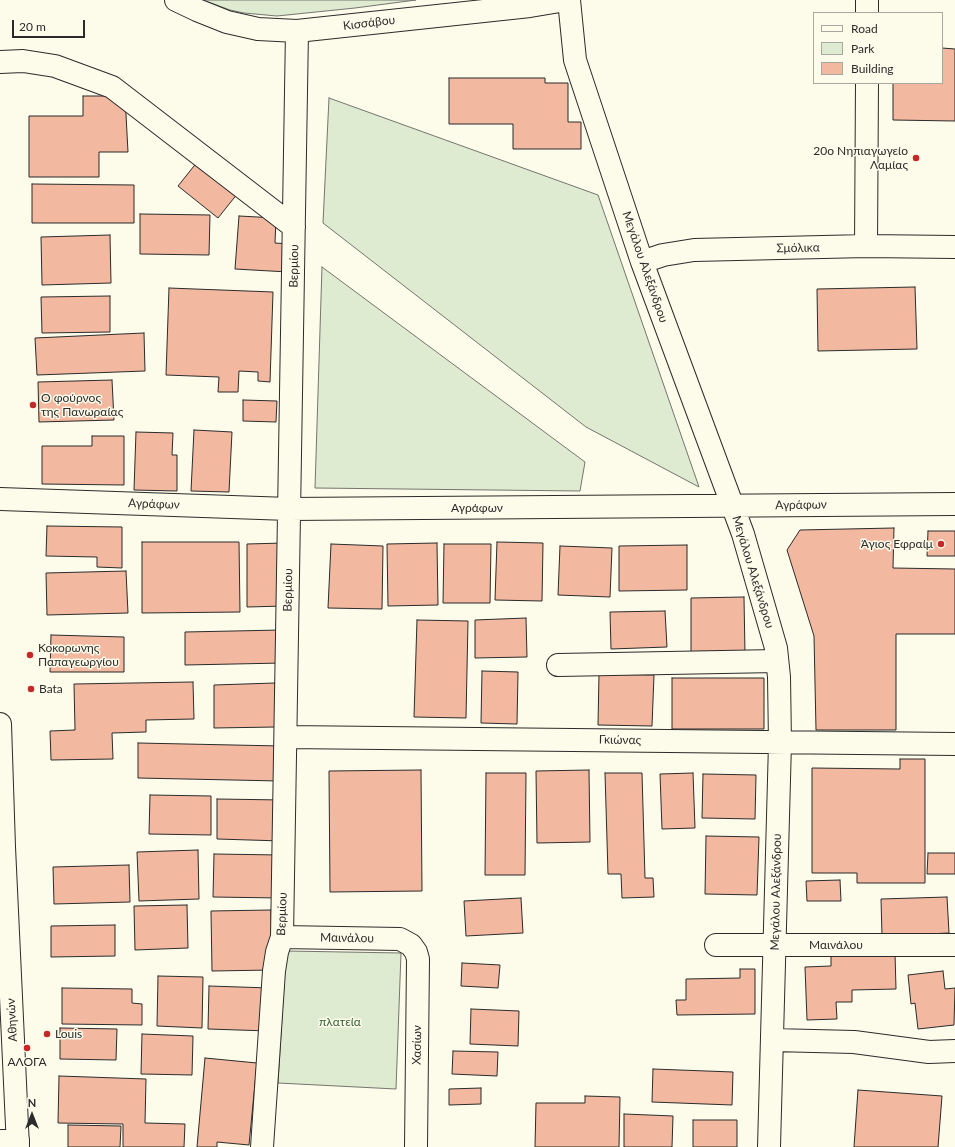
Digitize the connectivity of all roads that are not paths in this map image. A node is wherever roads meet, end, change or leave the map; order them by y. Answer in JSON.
{"nodes":[{"id":1,"x":176,"y":0,"type":"edge"},
{"id":2,"x":567,"y":0,"type":"edge"},
{"id":3,"x":867,"y":0,"type":"edge"},
{"id":4,"x":867,"y":12,"type":"edge"},
{"id":5,"x":297,"y":31,"type":"junction"},
{"id":6,"x":0,"y":62,"type":"edge"},
{"id":7,"x":867,"y":84,"type":"edge"},
{"id":8,"x":294,"y":227,"type":"junction"},
{"id":9,"x":866,"y":246,"type":"junction"},
{"id":10,"x":955,"y":247,"type":"edge"},
{"id":11,"x":642,"y":262,"type":"junction"},
{"id":12,"x":0,"y":499,"type":"edge"},
{"id":13,"x":955,"y":504,"type":"edge"},
{"id":14,"x":732,"y":506,"type":"junction"},
{"id":15,"x":289,"y":509,"type":"junction"},
{"id":16,"x":777,"y":661,"type":"junction"},
{"id":17,"x":558,"y":665,"type":"dead end"},
{"id":18,"x":0,"y":724,"type":"edge"},
{"id":19,"x":0,"y":732,"type":"edge"},
{"id":20,"x":286,"y":737,"type":"junction"},
{"id":21,"x":780,"y":743,"type":"junction"},
{"id":22,"x":955,"y":744,"type":"edge"},
{"id":23,"x":2,"y":847,"type":"edge"},
{"id":24,"x":282,"y":937,"type":"junction"},
{"id":25,"x":411,"y":945,"type":"joint"},
{"id":26,"x":716,"y":945,"type":"dead end"},
{"id":27,"x":775,"y":945,"type":"junction"},
{"id":28,"x":955,"y":945,"type":"edge"},
{"id":29,"x":773,"y":1040,"type":"junction"},
{"id":30,"x":955,"y":1051,"type":"edge"},
{"id":31,"x":12,"y":1143,"type":"edge"},
{"id":32,"x":262,"y":1147,"type":"edge"},
{"id":33,"x":416,"y":1147,"type":"edge"},
{"id":34,"x":769,"y":1147,"type":"edge"}],
"edges":[{"from":1,"to":5,"type":"street","name":"Κισσάβου"},
{"from":2,"to":5,"type":"street","name":"Κισσάβου"},
{"from":2,"to":11,"type":"street","name":"Μεγάλου Αλεξάνδρου"},
{"from":3,"to":4,"type":"street"},
{"from":5,"to":8,"type":"street","name":"Βερμίου"},
{"from":6,"to":8,"type":"street"},
{"from":7,"to":9,"type":"street"},
{"from":8,"to":15,"type":"street","name":"Βερμίου"},
{"from":9,"to":10,"type":"street","name":"Σμόλικα"},
{"from":9,"to":11,"type":"street","name":"Σμόλικα"},
{"from":11,"to":14,"type":"street","name":"Μεγάλου Αλεξάνδρου"},
{"from":12,"to":15,"type":"street","name":"Αγράφων"},
{"from":13,"to":14,"type":"street","name":"Αγράφων"},
{"from":14,"to":15,"type":"street","name":"Αγράφων"},
{"from":14,"to":16,"type":"street","name":"Μεγάλου Αλεξάνδρου"},
{"from":15,"to":20,"type":"street","name":"Βερμίου"},
{"from":16,"to":17,"type":"street"},
{"from":16,"to":21,"type":"street","name":"Μεγάλου Αλεξάνδρου"},
{"from":18,"to":19,"type":"street","name":"Αθηνών"},
{"from":19,"to":23,"type":"street","name":"Αθηνών"},
{"from":20,"to":21,"type":"street","name":"Γκιώνας"},
{"from":20,"to":24,"type":"street","name":"Βερμίου"},
{"from":21,"to":22,"type":"street","name":"Γκιώνας"},
{"from":21,"to":27,"type":"street","name":"Μεγάλου Αλεξάνδρου"},
{"from":23,"to":31,"type":"street","name":"Αθηνών"},
{"from":24,"to":25,"type":"street","name":"Μαινάλου"},
{"from":24,"to":32,"type":"street","name":"Βερμίου"},
{"from":25,"to":33,"type":"street","name":"Χασίων"},
{"from":26,"to":27,"type":"street","name":"Μαινάλου"},
{"from":27,"to":28,"type":"street","name":"Μαινάλου"},
{"from":27,"to":29,"type":"street","name":"Μεγάλου Αλεξάνδρου"},
{"from":29,"to":30,"type":"street"},
{"from":29,"to":34,"type":"street","name":"Μεγάλου Αλεξάνδρου"}]}
